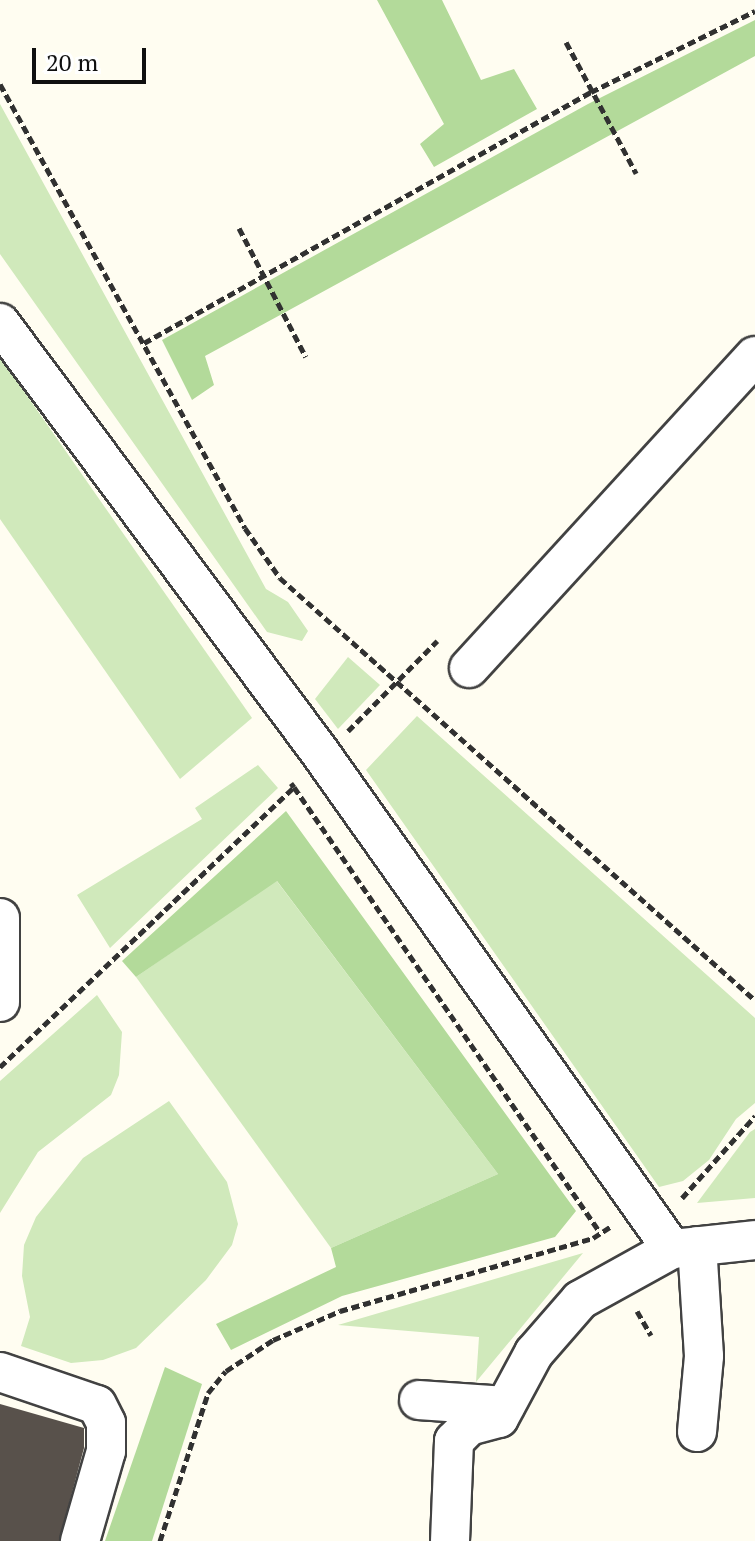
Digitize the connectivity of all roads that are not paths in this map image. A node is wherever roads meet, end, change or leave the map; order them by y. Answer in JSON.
{"nodes":[{"id":1,"x":0,"y":323,"type":"edge"},
{"id":2,"x":755,"y":356,"type":"edge"},
{"id":3,"x":469,"y":668,"type":"dead end"},
{"id":4,"x":0,"y":918,"type":"edge"},
{"id":5,"x":0,"y":1002,"type":"edge"},
{"id":6,"x":755,"y":1240,"type":"edge"},
{"id":7,"x":684,"y":1248,"type":"junction"},
{"id":8,"x":0,"y":1372,"type":"edge"},
{"id":9,"x":419,"y":1400,"type":"dead end"},
{"id":10,"x":505,"y":1406,"type":"junction"},
{"id":11,"x":697,"y":1432,"type":"dead end"},
{"id":12,"x":80,"y":1541,"type":"edge"},
{"id":13,"x":450,"y":1541,"type":"edge"}],
"edges":[{"from":1,"to":7,"type":"street"},
{"from":2,"to":3,"type":"street"},
{"from":4,"to":5,"type":"street"},
{"from":6,"to":7,"type":"street"},
{"from":7,"to":10,"type":"street"},
{"from":7,"to":11,"type":"street"},
{"from":8,"to":12,"type":"street"},
{"from":9,"to":10,"type":"street"},
{"from":10,"to":13,"type":"street"}]}
